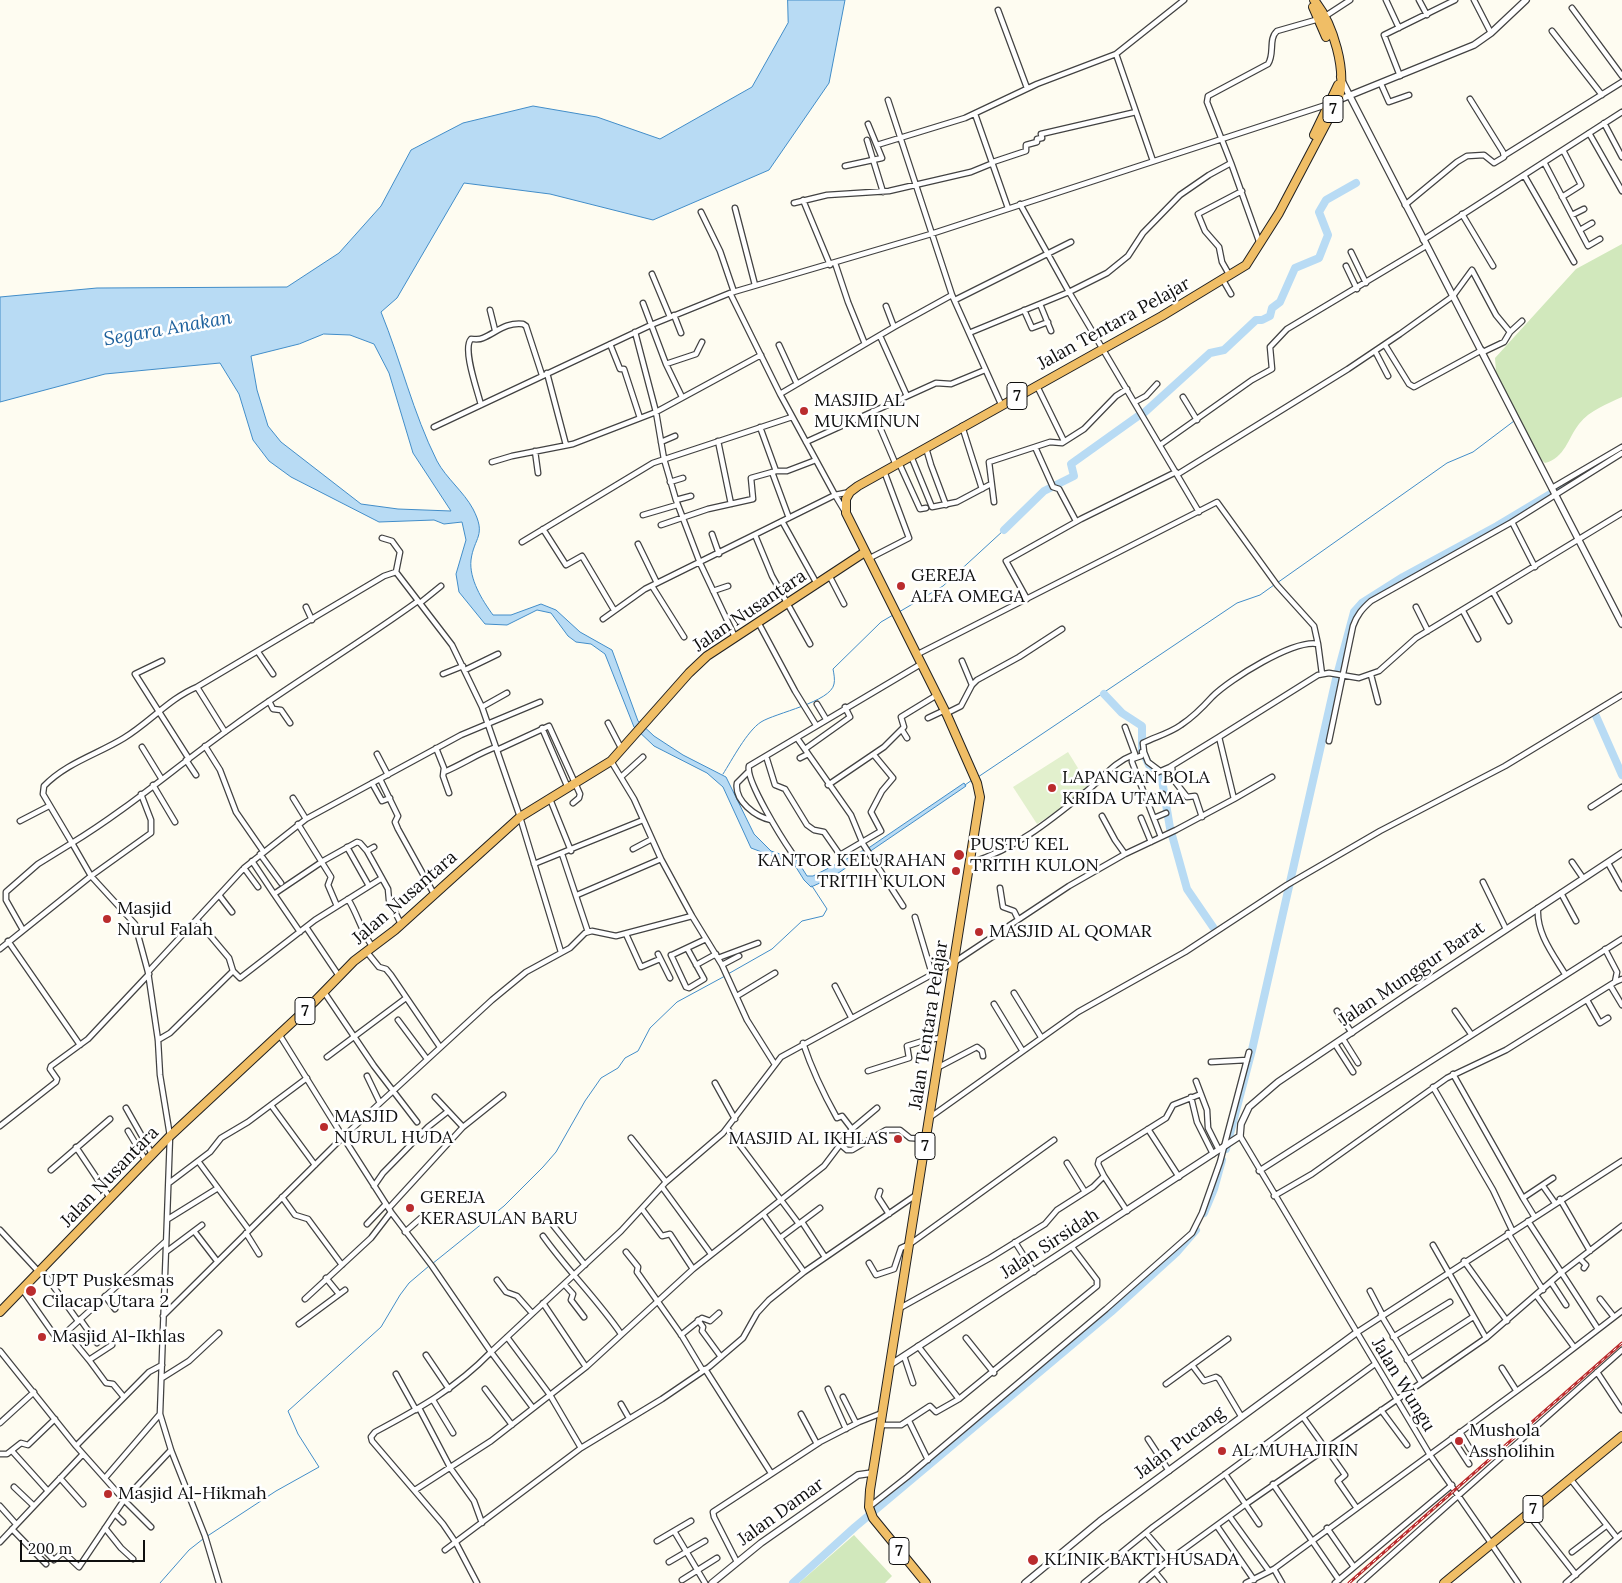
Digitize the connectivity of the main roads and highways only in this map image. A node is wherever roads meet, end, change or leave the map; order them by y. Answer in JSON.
{"nodes":[{"id":1,"x":1312,"y":0,"type":"edge"},
{"id":2,"x":866,"y":556,"type":"junction"},
{"id":3,"x":0,"y":1312,"type":"edge"},
{"id":4,"x":1622,"y":1436,"type":"edge"},
{"id":5,"x":1622,"y":1440,"type":"edge"},
{"id":6,"x":1492,"y":1544,"type":"junction"},
{"id":7,"x":926,"y":1583,"type":"edge"},
{"id":8,"x":1449,"y":1583,"type":"edge"}],
"edges":[{"from":1,"to":2,"type":"highway","name":"Jalan Tentara Pelajar","number":"7"},
{"from":2,"to":3,"type":"highway","name":"Jalan Nusantara","number":"7"},
{"from":2,"to":7,"type":"highway","name":"Jalan Tentara Pelajar","number":"7"},
{"from":4,"to":6,"type":"highway","number":"7"},
{"from":5,"to":6,"type":"highway","number":"7"},
{"from":6,"to":8,"type":"highway","number":"7"}]}
